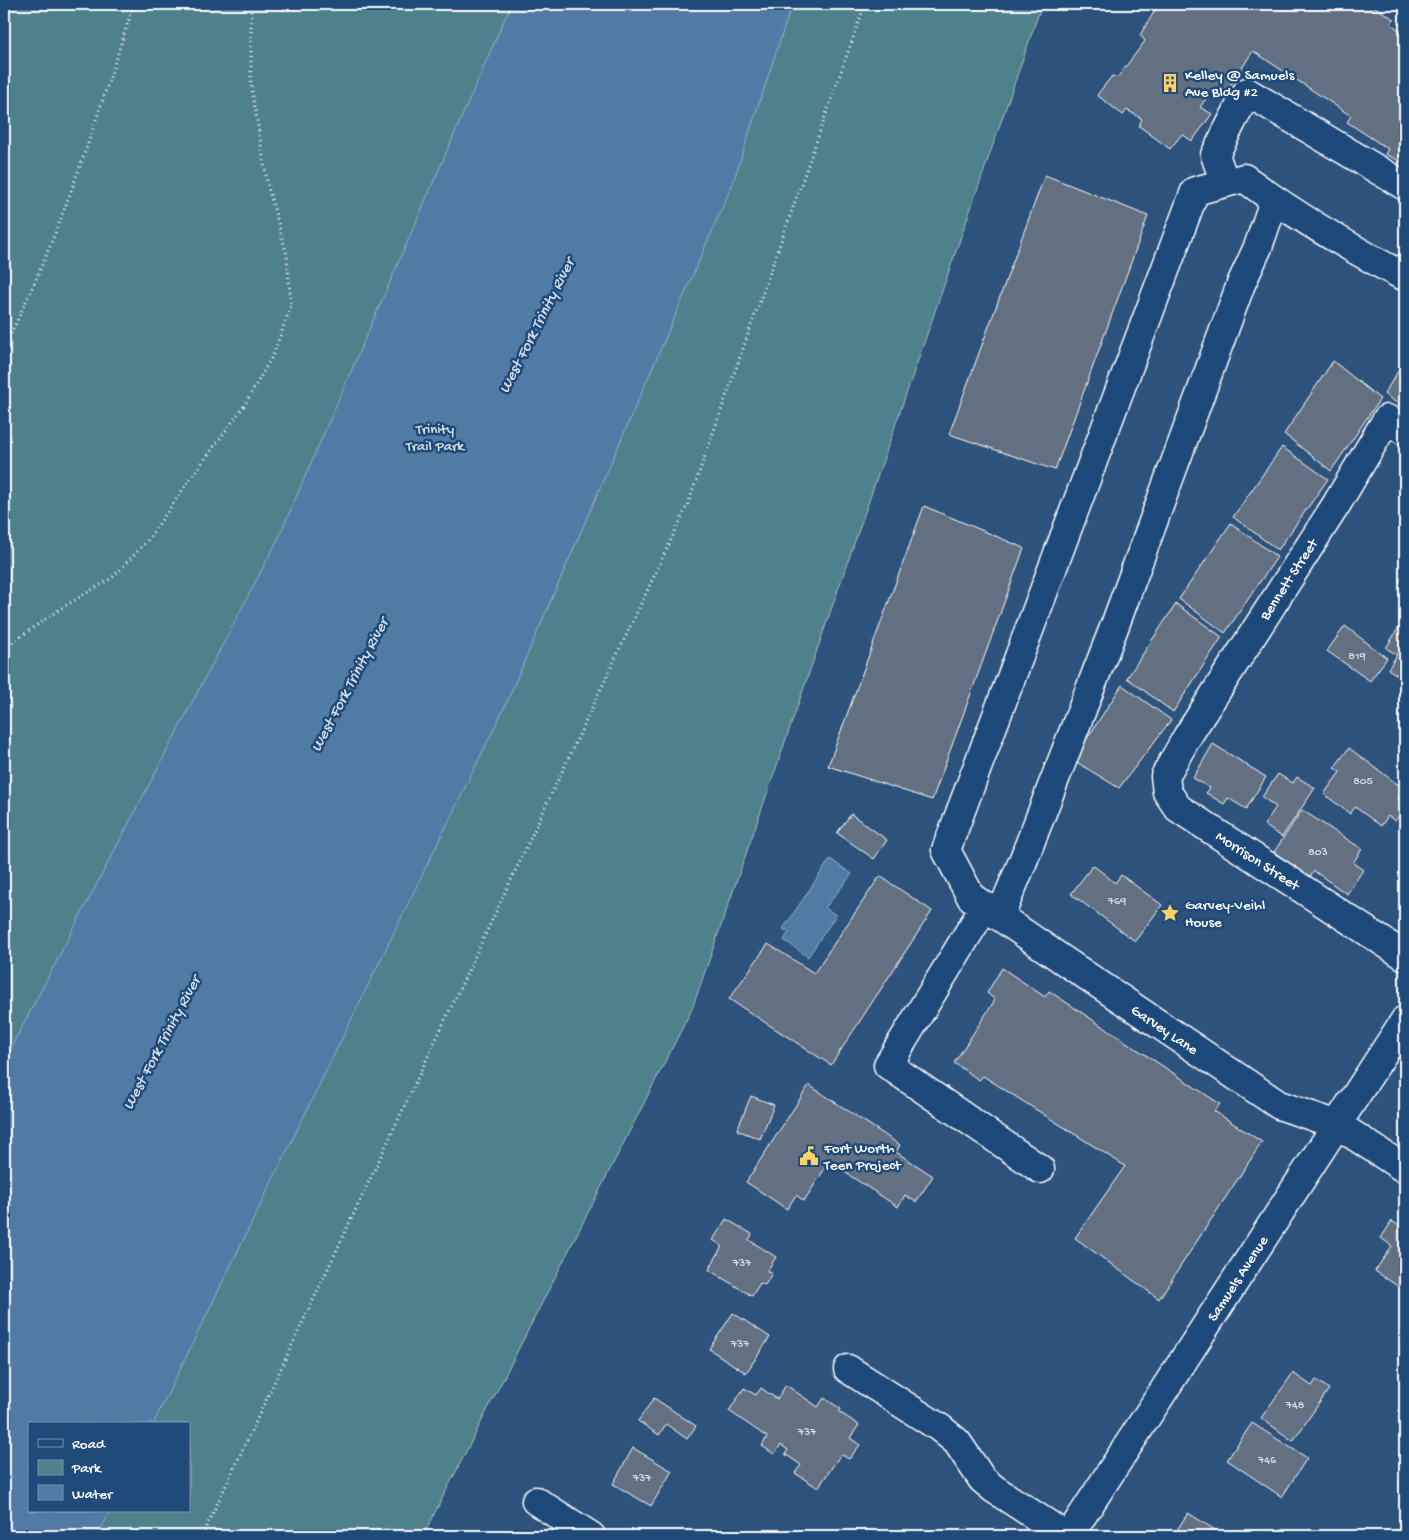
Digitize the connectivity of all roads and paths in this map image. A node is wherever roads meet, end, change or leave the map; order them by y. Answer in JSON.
{"nodes":[{"id":1,"x":134,"y":4,"type":"edge"},
{"id":2,"x":251,"y":4,"type":"edge"},
{"id":3,"x":865,"y":4,"type":"edge"},
{"id":4,"x":1225,"y":183,"type":"junction"},
{"id":5,"x":1405,"y":186,"type":"edge"},
{"id":6,"x":1274,"y":201,"type":"junction"},
{"id":7,"x":1404,"y":274,"type":"edge"},
{"id":8,"x":4,"y":347,"type":"edge"},
{"id":9,"x":1396,"y":425,"type":"edge"},
{"id":10,"x":4,"y":648,"type":"edge"},
{"id":11,"x":1187,"y":737,"type":"joint"},
{"id":12,"x":993,"y":911,"type":"junction"},
{"id":13,"x":1405,"y":956,"type":"edge"},
{"id":14,"x":1405,"y":1020,"type":"edge"},
{"id":15,"x":1338,"y":1125,"type":"junction"},
{"id":16,"x":1040,"y":1169,"type":"dead end"},
{"id":17,"x":1405,"y":1169,"type":"edge"},
{"id":18,"x":848,"y":1369,"type":"dead end"},
{"id":19,"x":536,"y":1501,"type":"dead end"},
{"id":20,"x":202,"y":1536,"type":"edge"},
{"id":21,"x":591,"y":1536,"type":"edge"},
{"id":22,"x":1068,"y":1536,"type":"edge"}],
"edges":[{"from":1,"to":8,"type":"path"},
{"from":2,"to":10,"type":"path"},
{"from":3,"to":20,"type":"path"},
{"from":4,"to":5,"type":"street"},
{"from":4,"to":6,"type":"street"},
{"from":4,"to":12,"type":"street","name":"Garvey Lane"},
{"from":6,"to":7,"type":"street"},
{"from":6,"to":12,"type":"street"},
{"from":9,"to":11,"type":"street","name":"Bennett Street"},
{"from":11,"to":13,"type":"street","name":"Morrison Street"},
{"from":12,"to":15,"type":"street","name":"Garvey Lane"},
{"from":12,"to":16,"type":"street"},
{"from":14,"to":15,"type":"street","name":"Samuels Avenue"},
{"from":15,"to":17,"type":"street","name":"Garvey Lane"},
{"from":15,"to":22,"type":"street","name":"Samuels Avenue"},
{"from":18,"to":22,"type":"street"},
{"from":19,"to":21,"type":"street"}]}
